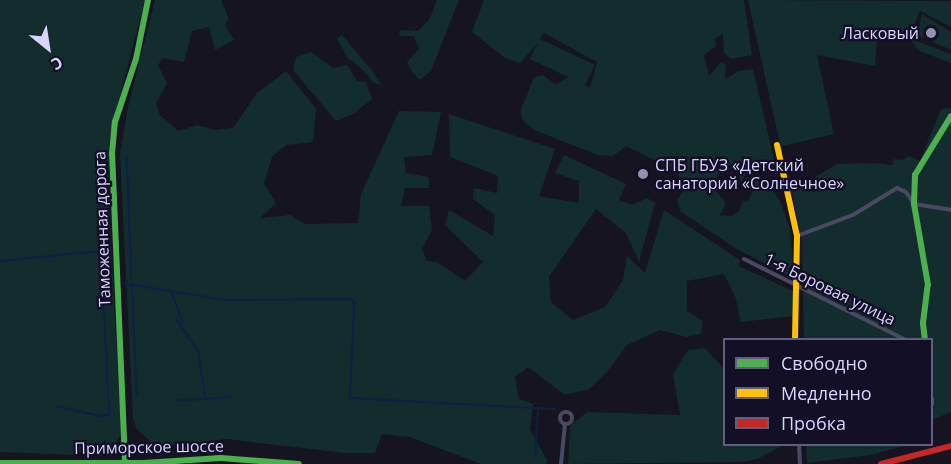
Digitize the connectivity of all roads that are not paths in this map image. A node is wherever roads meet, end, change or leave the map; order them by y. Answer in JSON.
{"nodes":[{"id":1,"x":148,"y":0,"type":"edge"},
{"id":2,"x":951,"y":116,"type":"edge"},
{"id":3,"x":777,"y":145,"type":"dead end"},
{"id":4,"x":914,"y":204,"type":"junction"},
{"id":5,"x":951,"y":210,"type":"edge"},
{"id":6,"x":797,"y":236,"type":"junction"},
{"id":7,"x":744,"y":259,"type":"dead end"},
{"id":8,"x":797,"y":286,"type":"junction"},
{"id":9,"x":795,"y":338,"type":"edge"},
{"id":10,"x":904,"y":338,"type":"edge"},
{"id":11,"x":925,"y":338,"type":"edge"},
{"id":12,"x":566,"y":424,"type":"dead end"},
{"id":13,"x":799,"y":446,"type":"edge"},
{"id":14,"x":951,"y":446,"type":"edge"},
{"id":15,"x":928,"y":448,"type":"edge"},
{"id":16,"x":125,"y":462,"type":"junction"},
{"id":17,"x":0,"y":463,"type":"edge"},
{"id":18,"x":114,"y":463,"type":"edge"},
{"id":19,"x":138,"y":463,"type":"edge"},
{"id":20,"x":299,"y":464,"type":"edge"},
{"id":21,"x":561,"y":464,"type":"edge"},
{"id":22,"x":800,"y":464,"type":"edge"},
{"id":23,"x":881,"y":464,"type":"edge"}],
"edges":[{"from":1,"to":16,"type":"street","name":"Таможенная дорога"},
{"from":2,"to":4,"type":"street"},
{"from":3,"to":6,"type":"street"},
{"from":4,"to":5,"type":"street"},
{"from":4,"to":6,"type":"street"},
{"from":4,"to":11,"type":"street"},
{"from":6,"to":8,"type":"street"},
{"from":7,"to":8,"type":"street","name":"1-я Боровая улица"},
{"from":8,"to":9,"type":"street"},
{"from":8,"to":10,"type":"street","name":"1-я Боровая улица"},
{"from":12,"to":21,"type":"street"},
{"from":13,"to":22,"type":"street"},
{"from":14,"to":15,"type":"street"},
{"from":15,"to":23,"type":"street"},
{"from":16,"to":18,"type":"street","name":"Приморское шоссе"},
{"from":16,"to":19,"type":"street","name":"Приморское шоссе"},
{"from":17,"to":18,"type":"street","name":"Приморское шоссе"},
{"from":19,"to":20,"type":"street","name":"Приморское шоссе"}]}
